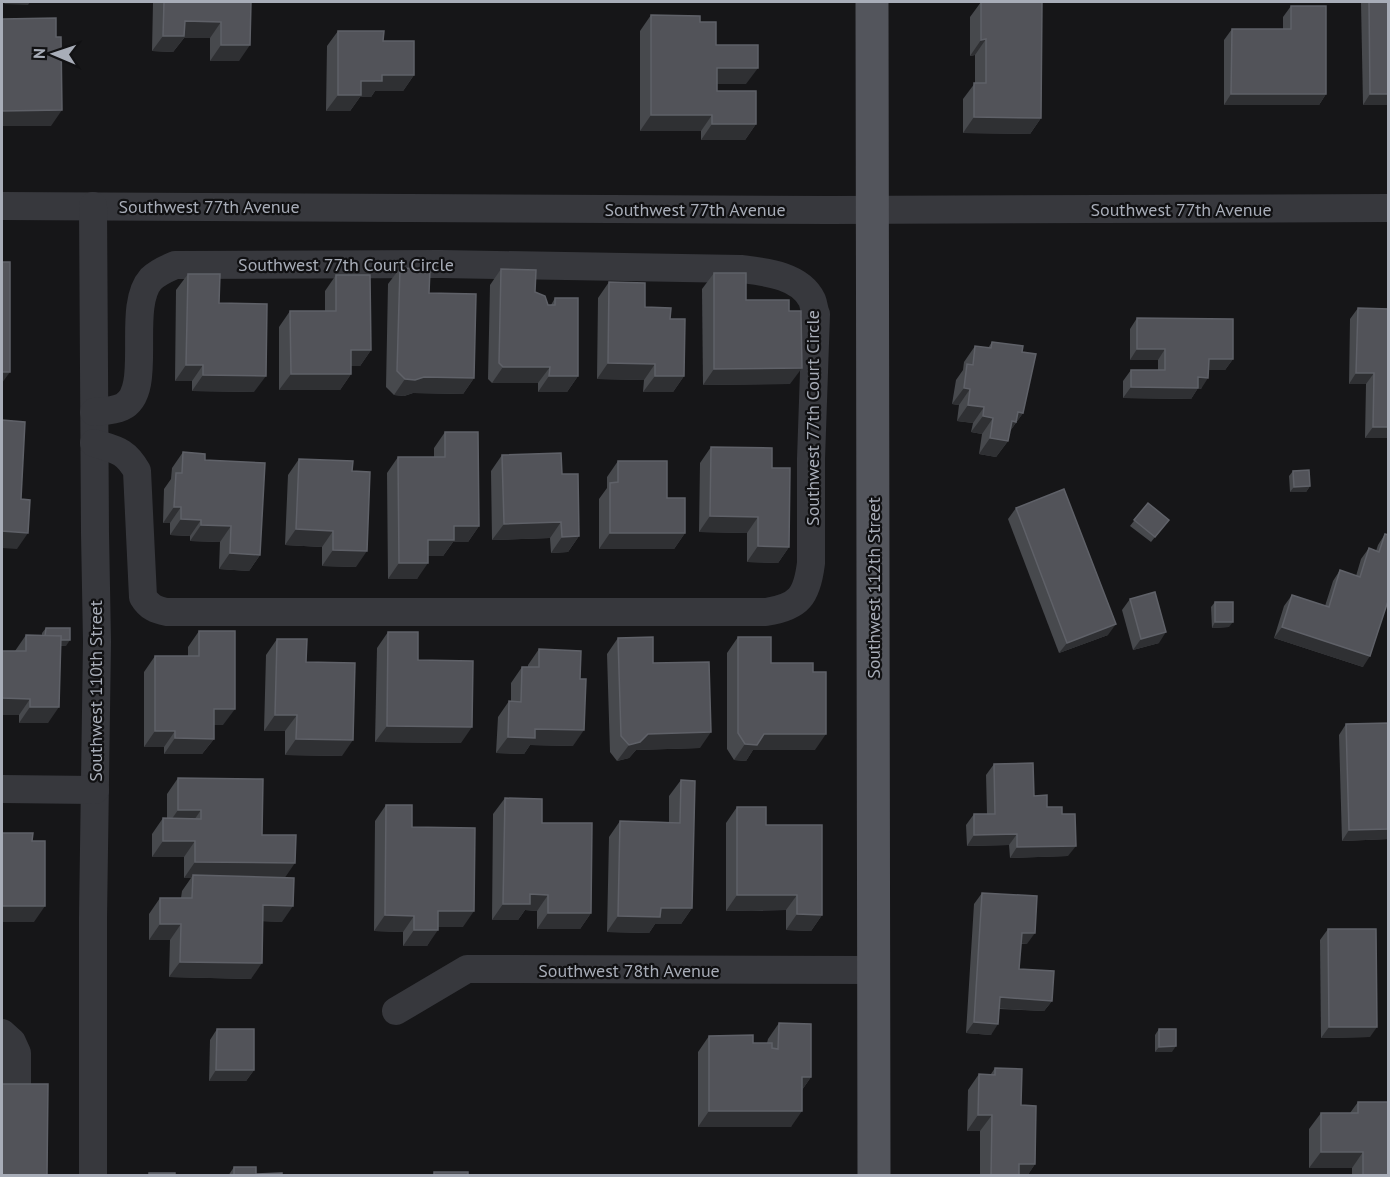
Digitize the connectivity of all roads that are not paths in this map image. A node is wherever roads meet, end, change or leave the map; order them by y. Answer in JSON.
{"nodes":[{"id":1,"x":872,"y":2,"type":"edge"},
{"id":2,"x":2,"y":206,"type":"edge"},
{"id":3,"x":93,"y":206,"type":"junction"},
{"id":4,"x":1389,"y":208,"type":"edge"},
{"id":5,"x":872,"y":210,"type":"junction"},
{"id":6,"x":94,"y":412,"type":"junction"},
{"id":7,"x":94,"y":443,"type":"junction"},
{"id":8,"x":95,"y":533,"type":"junction"},
{"id":9,"x":141,"y":544,"type":"junction"},
{"id":10,"x":2,"y":789,"type":"edge"},
{"id":11,"x":95,"y":790,"type":"junction"},
{"id":12,"x":874,"y":970,"type":"junction"},
{"id":13,"x":396,"y":1011,"type":"dead end"},
{"id":14,"x":2,"y":1034,"type":"edge"},
{"id":15,"x":12,"y":1088,"type":"edge"},
{"id":16,"x":93,"y":1176,"type":"edge"},
{"id":17,"x":874,"y":1176,"type":"edge"}],
"edges":[{"from":1,"to":5,"type":"main road","name":"Southwest 112th Street"},
{"from":2,"to":3,"type":"street","name":"Southwest 77th Avenue"},
{"from":3,"to":5,"type":"street","name":"Southwest 77th Avenue"},
{"from":3,"to":6,"type":"street","name":"Southwest 110th Street"},
{"from":4,"to":5,"type":"street","name":"Southwest 77th Avenue"},
{"from":5,"to":12,"type":"main road","name":"Southwest 112th Street"},
{"from":6,"to":7,"type":"street","name":"Southwest 110th Street"},
{"from":6,"to":9,"type":"street","name":"Southwest 77th Court Circle"},
{"from":7,"to":8,"type":"street","name":"Southwest 110th Street"},
{"from":7,"to":9,"type":"street"},
{"from":8,"to":9,"type":"street"},
{"from":8,"to":11,"type":"street","name":"Southwest 110th Street"},
{"from":10,"to":11,"type":"street"},
{"from":11,"to":16,"type":"street","name":"Southwest 110th Street"},
{"from":12,"to":13,"type":"street","name":"Southwest 78th Avenue"},
{"from":12,"to":17,"type":"main road","name":"Southwest 112th Street"},
{"from":14,"to":15,"type":"street"}]}
